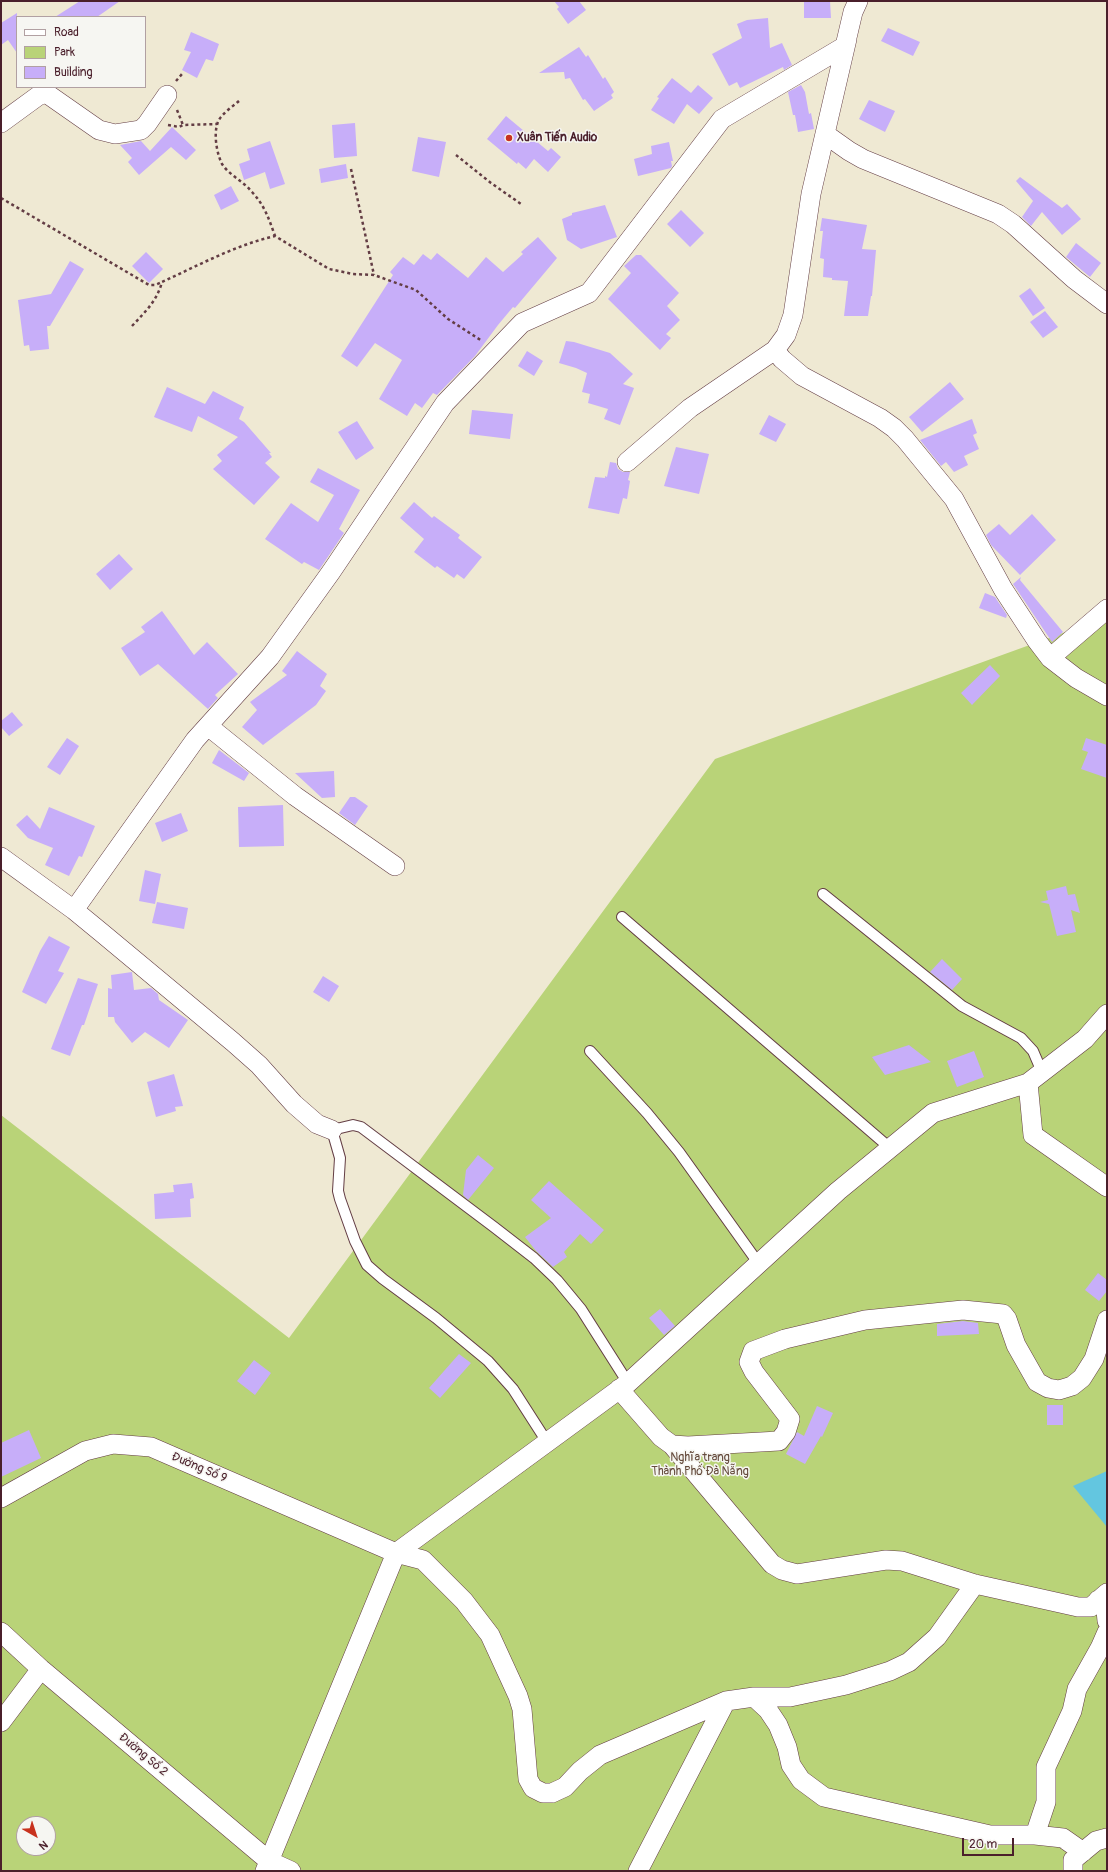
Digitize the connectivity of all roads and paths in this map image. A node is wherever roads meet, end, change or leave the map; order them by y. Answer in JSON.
{"nodes":[{"id":1,"x":856,"y":7,"type":"edge"},
{"id":2,"x":167,"y":95,"type":"dead end"},
{"id":3,"x":239,"y":101,"type":"dead end"},
{"id":4,"x":2,"y":121,"type":"edge"},
{"id":5,"x":217,"y":124,"type":"junction"},
{"id":6,"x":167,"y":125,"type":"dead end"},
{"id":7,"x":825,"y":134,"type":"junction"},
{"id":8,"x":456,"y":155,"type":"dead end"},
{"id":9,"x":351,"y":169,"type":"dead end"},
{"id":10,"x":1,"y":198,"type":"edge"},
{"id":11,"x":521,"y":204,"type":"dead end"},
{"id":12,"x":275,"y":236,"type":"junction"},
{"id":13,"x":374,"y":275,"type":"junction"},
{"id":14,"x":162,"y":282,"type":"junction"},
{"id":15,"x":1107,"y":304,"type":"edge"},
{"id":16,"x":132,"y":326,"type":"dead end"},
{"id":17,"x":774,"y":350,"type":"junction"},
{"id":18,"x":496,"y":351,"type":"junction"},
{"id":19,"x":626,"y":462,"type":"dead end"},
{"id":20,"x":1107,"y":609,"type":"edge"},
{"id":21,"x":1050,"y":658,"type":"junction"},
{"id":22,"x":1107,"y":696,"type":"edge"},
{"id":23,"x":208,"y":726,"type":"junction"},
{"id":24,"x":1,"y":858,"type":"edge"},
{"id":25,"x":396,"y":866,"type":"dead end"},
{"id":26,"x":823,"y":894,"type":"dead end"},
{"id":27,"x":74,"y":910,"type":"junction"},
{"id":28,"x":622,"y":917,"type":"dead end"},
{"id":29,"x":1107,"y":1014,"type":"edge"},
{"id":30,"x":590,"y":1051,"type":"dead end"},
{"id":31,"x":1035,"y":1078,"type":"junction"},
{"id":32,"x":332,"y":1130,"type":"junction"},
{"id":33,"x":890,"y":1148,"type":"junction"},
{"id":34,"x":1107,"y":1188,"type":"edge"},
{"id":35,"x":759,"y":1264,"type":"junction"},
{"id":36,"x":1107,"y":1320,"type":"edge"},
{"id":37,"x":624,"y":1386,"type":"junction"},
{"id":38,"x":547,"y":1442,"type":"junction"},
{"id":39,"x":672,"y":1445,"type":"junction"},
{"id":40,"x":1,"y":1498,"type":"edge"},
{"id":41,"x":396,"y":1553,"type":"junction"},
{"id":42,"x":975,"y":1584,"type":"junction"},
{"id":43,"x":1103,"y":1597,"type":"edge"},
{"id":44,"x":1107,"y":1620,"type":"edge"},
{"id":45,"x":1,"y":1632,"type":"edge"},
{"id":46,"x":1107,"y":1632,"type":"edge"},
{"id":47,"x":41,"y":1669,"type":"junction"},
{"id":48,"x":754,"y":1697,"type":"junction"},
{"id":49,"x":726,"y":1701,"type":"junction"},
{"id":50,"x":1,"y":1722,"type":"edge"},
{"id":51,"x":1035,"y":1836,"type":"junction"},
{"id":52,"x":1107,"y":1838,"type":"edge"},
{"id":53,"x":1083,"y":1852,"type":"junction"},
{"id":54,"x":267,"y":1866,"type":"edge"},
{"id":55,"x":291,"y":1871,"type":"edge"},
{"id":56,"x":638,"y":1871,"type":"edge"},
{"id":57,"x":1073,"y":1871,"type":"edge"}],
"edges":[{"from":1,"to":7,"type":"street"},
{"from":1,"to":18,"type":"street"},
{"from":2,"to":4,"type":"street"},
{"from":3,"to":5,"type":"path"},
{"from":5,"to":6,"type":"path"},
{"from":5,"to":12,"type":"path"},
{"from":7,"to":15,"type":"street"},
{"from":7,"to":17,"type":"street"},
{"from":8,"to":11,"type":"path"},
{"from":9,"to":13,"type":"path"},
{"from":10,"to":14,"type":"path"},
{"from":12,"to":13,"type":"path"},
{"from":12,"to":14,"type":"path"},
{"from":13,"to":18,"type":"path"},
{"from":14,"to":16,"type":"path"},
{"from":17,"to":19,"type":"street"},
{"from":17,"to":21,"type":"street"},
{"from":18,"to":23,"type":"street"},
{"from":20,"to":21,"type":"street"},
{"from":21,"to":22,"type":"street"},
{"from":23,"to":25,"type":"street"},
{"from":23,"to":27,"type":"street"},
{"from":24,"to":27,"type":"street"},
{"from":26,"to":31,"type":"lane"},
{"from":27,"to":32,"type":"street"},
{"from":28,"to":33,"type":"lane"},
{"from":29,"to":31,"type":"street"},
{"from":30,"to":35,"type":"lane"},
{"from":31,"to":33,"type":"street"},
{"from":31,"to":34,"type":"street"},
{"from":32,"to":37,"type":"lane"},
{"from":32,"to":38,"type":"lane"},
{"from":33,"to":35,"type":"street"},
{"from":35,"to":37,"type":"street"},
{"from":36,"to":39,"type":"street"},
{"from":37,"to":38,"type":"street"},
{"from":37,"to":39,"type":"street"},
{"from":38,"to":41,"type":"street"},
{"from":39,"to":42,"type":"street"},
{"from":40,"to":41,"type":"street","name":"Đường Số 9"},
{"from":41,"to":49,"type":"street","name":"Đường Số 9"},
{"from":41,"to":54,"type":"street"},
{"from":42,"to":43,"type":"street"},
{"from":42,"to":48,"type":"street","name":"Đường Số 9"},
{"from":43,"to":44,"type":"street"},
{"from":45,"to":47,"type":"street","name":"Đường Số 2"},
{"from":46,"to":51,"type":"street"},
{"from":47,"to":50,"type":"street"},
{"from":47,"to":54,"type":"street","name":"Đường Số 2"},
{"from":48,"to":49,"type":"street","name":"Đường Số 9"},
{"from":48,"to":51,"type":"street"},
{"from":49,"to":56,"type":"street"},
{"from":51,"to":53,"type":"street"},
{"from":52,"to":53,"type":"street"},
{"from":53,"to":57,"type":"street"},
{"from":54,"to":55,"type":"street","name":"Đường Số 2"}]}
